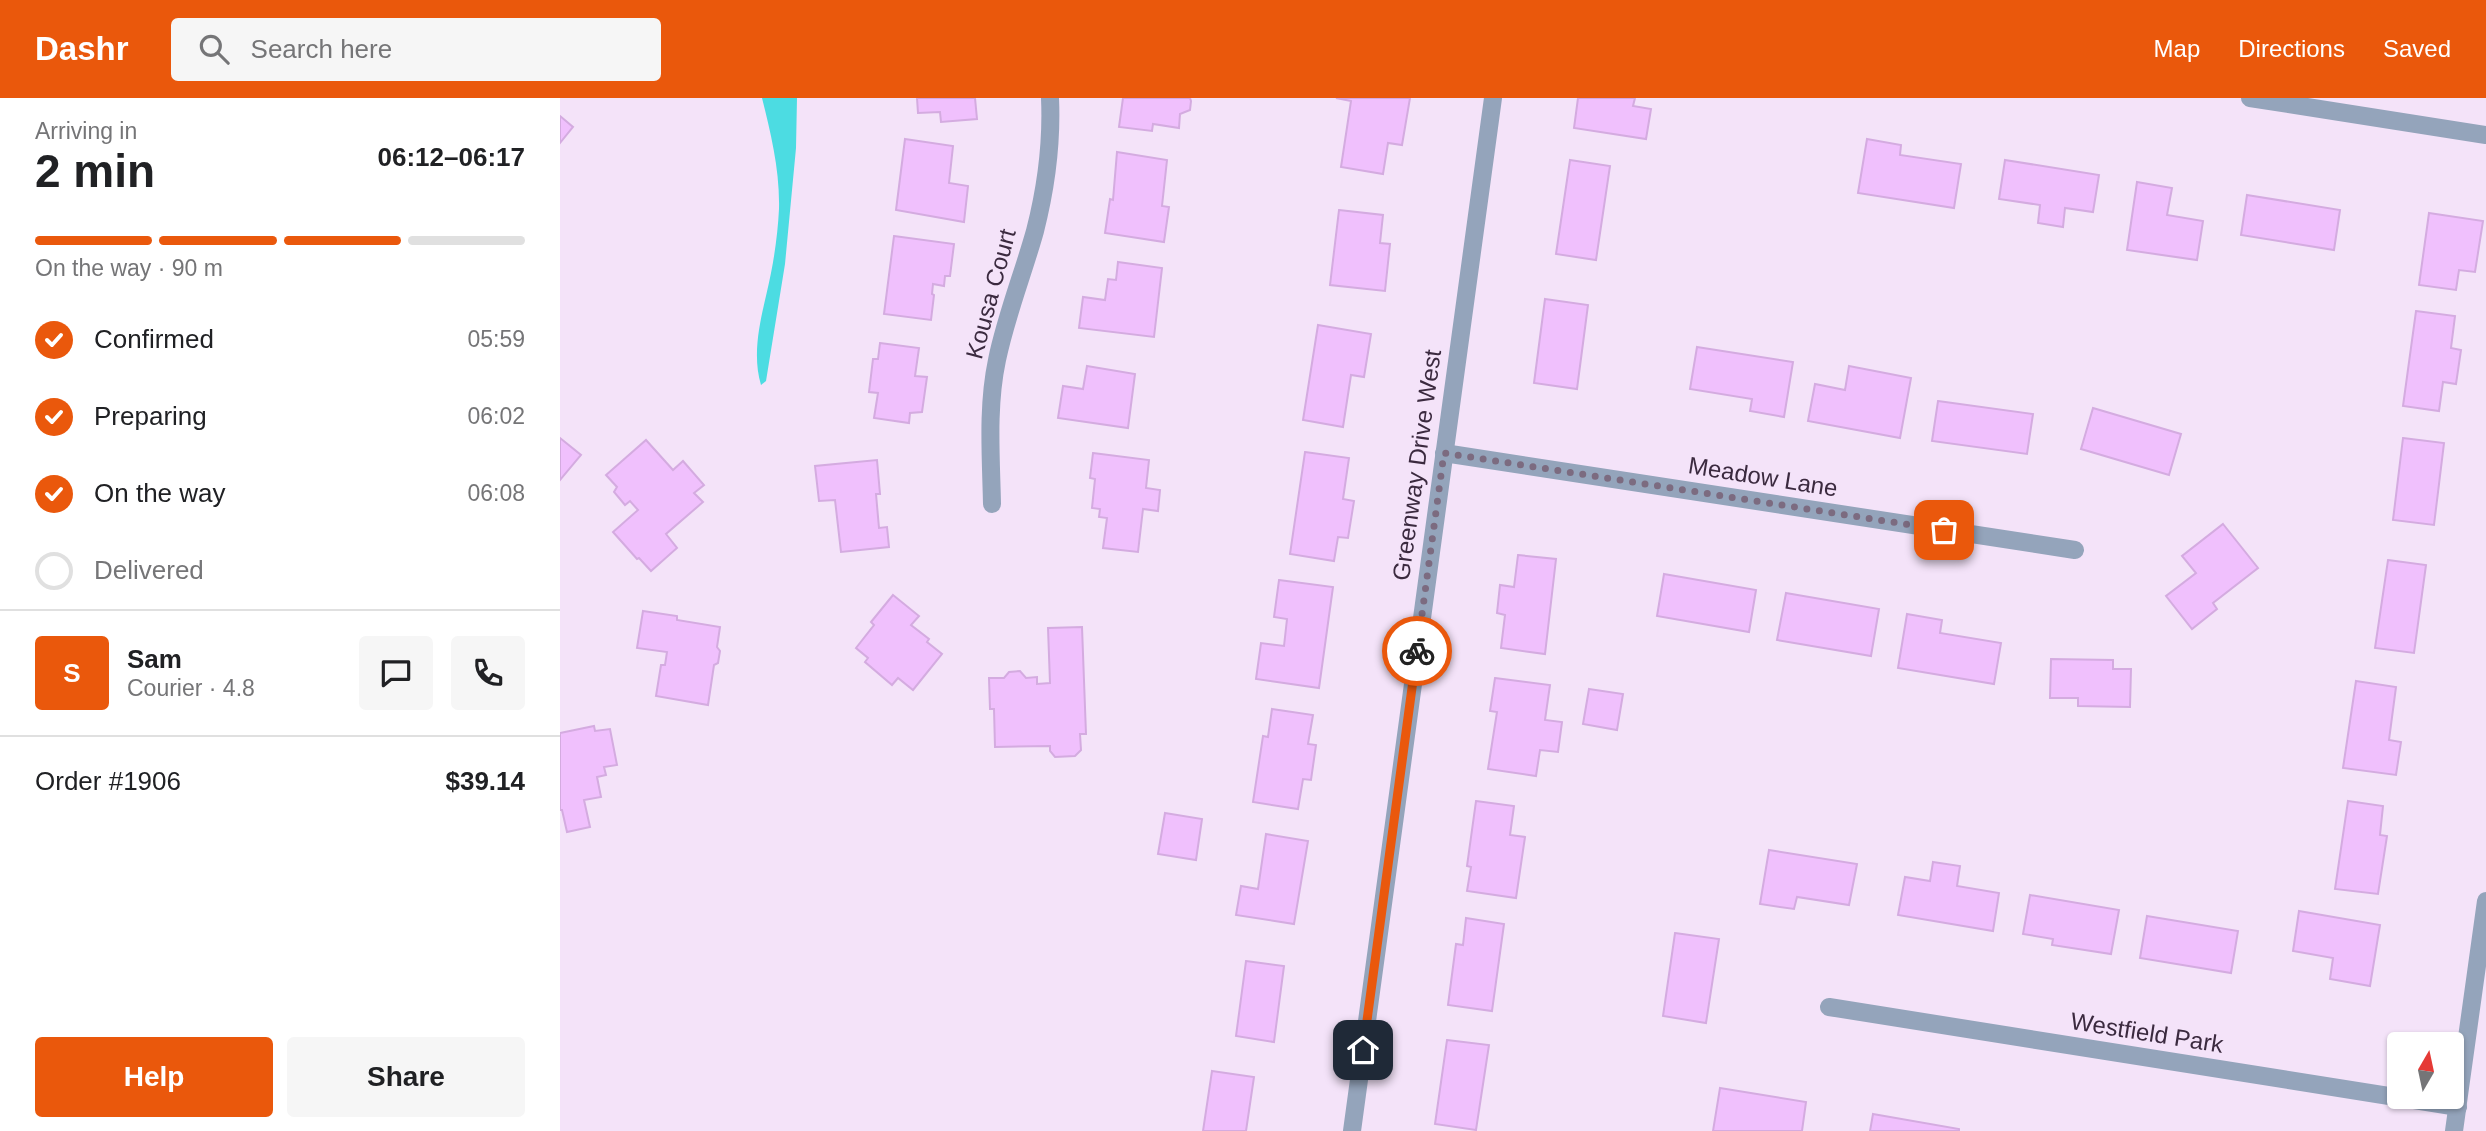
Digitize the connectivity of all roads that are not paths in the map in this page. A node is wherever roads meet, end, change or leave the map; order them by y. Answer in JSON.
{"nodes":[{"id":1,"x":1051,"y":98,"type":"edge"},
{"id":2,"x":1493,"y":98,"type":"edge"},
{"id":3,"x":2250,"y":98,"type":"edge"},
{"id":4,"x":2486,"y":135,"type":"edge"},
{"id":5,"x":1444,"y":453,"type":"junction"},
{"id":6,"x":992,"y":504,"type":"dead end"},
{"id":7,"x":2075,"y":550,"type":"dead end"},
{"id":8,"x":2486,"y":901,"type":"edge"},
{"id":9,"x":1829,"y":1007,"type":"dead end"},
{"id":10,"x":2464,"y":1063,"type":"edge"},
{"id":11,"x":2387,"y":1096,"type":"edge"},
{"id":12,"x":2458,"y":1110,"type":"edge"},
{"id":13,"x":1352,"y":1131,"type":"edge"},
{"id":14,"x":2454,"y":1131,"type":"edge"}],
"edges":[{"from":1,"to":6,"type":"street","name":"Kousa Court"},
{"from":2,"to":5,"type":"street","name":"Greenway Drive West"},
{"from":3,"to":4,"type":"street"},
{"from":5,"to":7,"type":"street","name":"Meadow Lane"},
{"from":5,"to":13,"type":"street","name":"Greenway Drive West"},
{"from":8,"to":10,"type":"street"},
{"from":9,"to":11,"type":"street","name":"Westfield Park"},
{"from":12,"to":14,"type":"street"}]}
